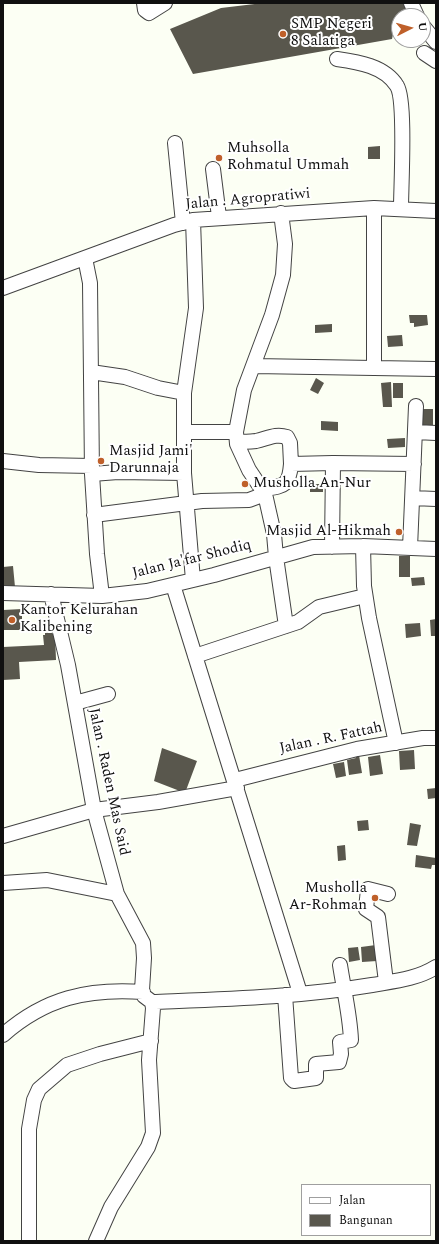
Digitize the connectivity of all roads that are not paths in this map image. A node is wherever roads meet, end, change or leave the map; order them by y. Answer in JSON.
{"nodes":[{"id":1,"x":144,"y":3,"type":"edge"},
{"id":2,"x":165,"y":3,"type":"edge"},
{"id":3,"x":424,"y":53,"type":"dead end"},
{"id":4,"x":337,"y":59,"type":"dead end"},
{"id":5,"x":436,"y":61,"type":"edge"},
{"id":6,"x":174,"y":143,"type":"dead end"},
{"id":7,"x":213,"y":169,"type":"dead end"},
{"id":8,"x":374,"y":208,"type":"junction"},
{"id":9,"x":401,"y":208,"type":"junction"},
{"id":10,"x":436,"y":211,"type":"edge"},
{"id":11,"x":281,"y":213,"type":"junction"},
{"id":12,"x":219,"y":217,"type":"junction"},
{"id":13,"x":188,"y":222,"type":"junction"},
{"id":14,"x":85,"y":258,"type":"junction"},
{"id":15,"x":3,"y":288,"type":"edge"},
{"id":16,"x":254,"y":366,"type":"junction"},
{"id":17,"x":374,"y":368,"type":"junction"},
{"id":18,"x":436,"y":369,"type":"edge"},
{"id":19,"x":91,"y":372,"type":"junction"},
{"id":20,"x":184,"y":393,"type":"junction"},
{"id":21,"x":416,"y":406,"type":"dead end"},
{"id":22,"x":184,"y":432,"type":"junction"},
{"id":23,"x":416,"y":432,"type":"junction"},
{"id":24,"x":436,"y":433,"type":"edge"},
{"id":25,"x":236,"y":436,"type":"junction"},
{"id":26,"x":3,"y":461,"type":"edge"},
{"id":27,"x":332,"y":463,"type":"junction"},
{"id":28,"x":291,"y":464,"type":"junction"},
{"id":29,"x":414,"y":464,"type":"junction"},
{"id":30,"x":92,"y":470,"type":"junction"},
{"id":31,"x":184,"y":473,"type":"junction"},
{"id":32,"x":264,"y":492,"type":"junction"},
{"id":33,"x":413,"y":498,"type":"junction"},
{"id":34,"x":436,"y":499,"type":"edge"},
{"id":35,"x":186,"y":504,"type":"junction"},
{"id":36,"x":94,"y":515,"type":"junction"},
{"id":37,"x":363,"y":546,"type":"junction"},
{"id":38,"x":332,"y":547,"type":"junction"},
{"id":39,"x":410,"y":548,"type":"junction"},
{"id":40,"x":436,"y":549,"type":"edge"},
{"id":41,"x":276,"y":557,"type":"junction"},
{"id":42,"x":193,"y":580,"type":"junction"},
{"id":43,"x":173,"y":585,"type":"junction"},
{"id":44,"x":3,"y":593,"type":"edge"},
{"id":45,"x":51,"y":594,"type":"junction"},
{"id":46,"x":102,"y":596,"type":"junction"},
{"id":47,"x":365,"y":596,"type":"junction"},
{"id":48,"x":286,"y":626,"type":"junction"},
{"id":49,"x":195,"y":656,"type":"junction"},
{"id":50,"x":108,"y":694,"type":"dead end"},
{"id":51,"x":75,"y":703,"type":"junction"},
{"id":52,"x":436,"y":738,"type":"edge"},
{"id":53,"x":396,"y":743,"type":"junction"},
{"id":54,"x":236,"y":784,"type":"junction"},
{"id":55,"x":94,"y":810,"type":"junction"},
{"id":56,"x":3,"y":836,"type":"edge"},
{"id":57,"x":3,"y":883,"type":"edge"},
{"id":58,"x":117,"y":894,"type":"junction"},
{"id":59,"x":388,"y":894,"type":"dead end"},
{"id":60,"x":340,"y":965,"type":"dead end"},
{"id":61,"x":436,"y":967,"type":"edge"},
{"id":62,"x":386,"y":982,"type":"junction"},
{"id":63,"x":344,"y":989,"type":"junction"},
{"id":64,"x":300,"y":993,"type":"junction"},
{"id":65,"x":285,"y":995,"type":"junction"},
{"id":66,"x":147,"y":997,"type":"junction"},
{"id":67,"x":3,"y":1035,"type":"edge"},
{"id":68,"x":151,"y":1041,"type":"junction"},
{"id":69,"x":29,"y":1241,"type":"edge"},
{"id":70,"x":96,"y":1241,"type":"edge"}],
"edges":[{"from":1,"to":2,"type":"street"},
{"from":3,"to":5,"type":"street"},
{"from":4,"to":9,"type":"street"},
{"from":6,"to":13,"type":"street"},
{"from":7,"to":12,"type":"street"},
{"from":8,"to":9,"type":"street","name":"Jalan . Agropratiwi"},
{"from":8,"to":11,"type":"street","name":"Jalan . Agropratiwi"},
{"from":8,"to":17,"type":"street"},
{"from":9,"to":10,"type":"street","name":"Jalan . Agropratiwi"},
{"from":11,"to":12,"type":"street","name":"Jalan . Agropratiwi"},
{"from":11,"to":16,"type":"street"},
{"from":12,"to":13,"type":"street","name":"Jalan . Agropratiwi"},
{"from":13,"to":14,"type":"street","name":"Jalan . Agropratiwi"},
{"from":13,"to":20,"type":"street"},
{"from":14,"to":15,"type":"street","name":"Jalan . Agropratiwi"},
{"from":14,"to":19,"type":"street"},
{"from":16,"to":17,"type":"street"},
{"from":16,"to":25,"type":"street"},
{"from":17,"to":18,"type":"street"},
{"from":19,"to":20,"type":"street"},
{"from":19,"to":30,"type":"street"},
{"from":20,"to":22,"type":"street"},
{"from":21,"to":23,"type":"street"},
{"from":22,"to":25,"type":"street"},
{"from":22,"to":31,"type":"street"},
{"from":23,"to":24,"type":"street"},
{"from":23,"to":29,"type":"street"},
{"from":25,"to":28,"type":"street"},
{"from":25,"to":32,"type":"street"},
{"from":26,"to":30,"type":"street"},
{"from":27,"to":28,"type":"street"},
{"from":27,"to":29,"type":"street"},
{"from":27,"to":38,"type":"street"},
{"from":28,"to":32,"type":"street"},
{"from":29,"to":33,"type":"street"},
{"from":30,"to":31,"type":"street"},
{"from":30,"to":36,"type":"street"},
{"from":31,"to":35,"type":"street"},
{"from":32,"to":35,"type":"street"},
{"from":32,"to":41,"type":"street"},
{"from":33,"to":34,"type":"street"},
{"from":33,"to":39,"type":"street"},
{"from":35,"to":36,"type":"street"},
{"from":35,"to":42,"type":"street"},
{"from":36,"to":46,"type":"street"},
{"from":37,"to":38,"type":"street","name":"Jalan Ja'far Shodiq"},
{"from":37,"to":39,"type":"street","name":"Jalan Ja'far Shodiq"},
{"from":37,"to":47,"type":"street"},
{"from":38,"to":41,"type":"street","name":"Jalan Ja'far Shodiq"},
{"from":39,"to":40,"type":"street","name":"Jalan Ja'far Shodiq"},
{"from":41,"to":42,"type":"street","name":"Jalan Ja'far Shodiq"},
{"from":41,"to":48,"type":"street"},
{"from":42,"to":43,"type":"street","name":"Jalan Ja'far Shodiq"},
{"from":43,"to":46,"type":"street","name":"Jalan Ja'far Shodiq"},
{"from":43,"to":49,"type":"street"},
{"from":44,"to":45,"type":"street","name":"Jalan Ja'far Shodiq"},
{"from":45,"to":46,"type":"street","name":"Jalan Ja'far Shodiq"},
{"from":45,"to":51,"type":"street","name":"Jalan . Raden Mas Said"},
{"from":47,"to":48,"type":"street"},
{"from":47,"to":53,"type":"street"},
{"from":48,"to":49,"type":"street"},
{"from":49,"to":54,"type":"street"},
{"from":50,"to":51,"type":"street"},
{"from":51,"to":55,"type":"street","name":"Jalan . Raden Mas Said"},
{"from":52,"to":53,"type":"street","name":"Jalan . R. Fattah"},
{"from":53,"to":54,"type":"street","name":"Jalan . R. Fattah"},
{"from":54,"to":55,"type":"street","name":"Jalan . R. Fattah"},
{"from":54,"to":64,"type":"street"},
{"from":55,"to":56,"type":"street","name":"Jalan . R. Fattah"},
{"from":55,"to":58,"type":"street","name":"Jalan . Raden Mas Said"},
{"from":57,"to":58,"type":"street"},
{"from":58,"to":66,"type":"street","name":"Jalan . Raden Mas Said"},
{"from":59,"to":62,"type":"street"},
{"from":60,"to":63,"type":"street"},
{"from":61,"to":62,"type":"street"},
{"from":62,"to":63,"type":"street"},
{"from":63,"to":64,"type":"street"},
{"from":63,"to":65,"type":"street"},
{"from":64,"to":65,"type":"street"},
{"from":65,"to":66,"type":"street"},
{"from":66,"to":67,"type":"street"},
{"from":66,"to":68,"type":"street","name":"Jalan . Raden Mas Said"},
{"from":68,"to":69,"type":"street"},
{"from":68,"to":70,"type":"street","name":"Jalan . Raden Mas Said"}]}
